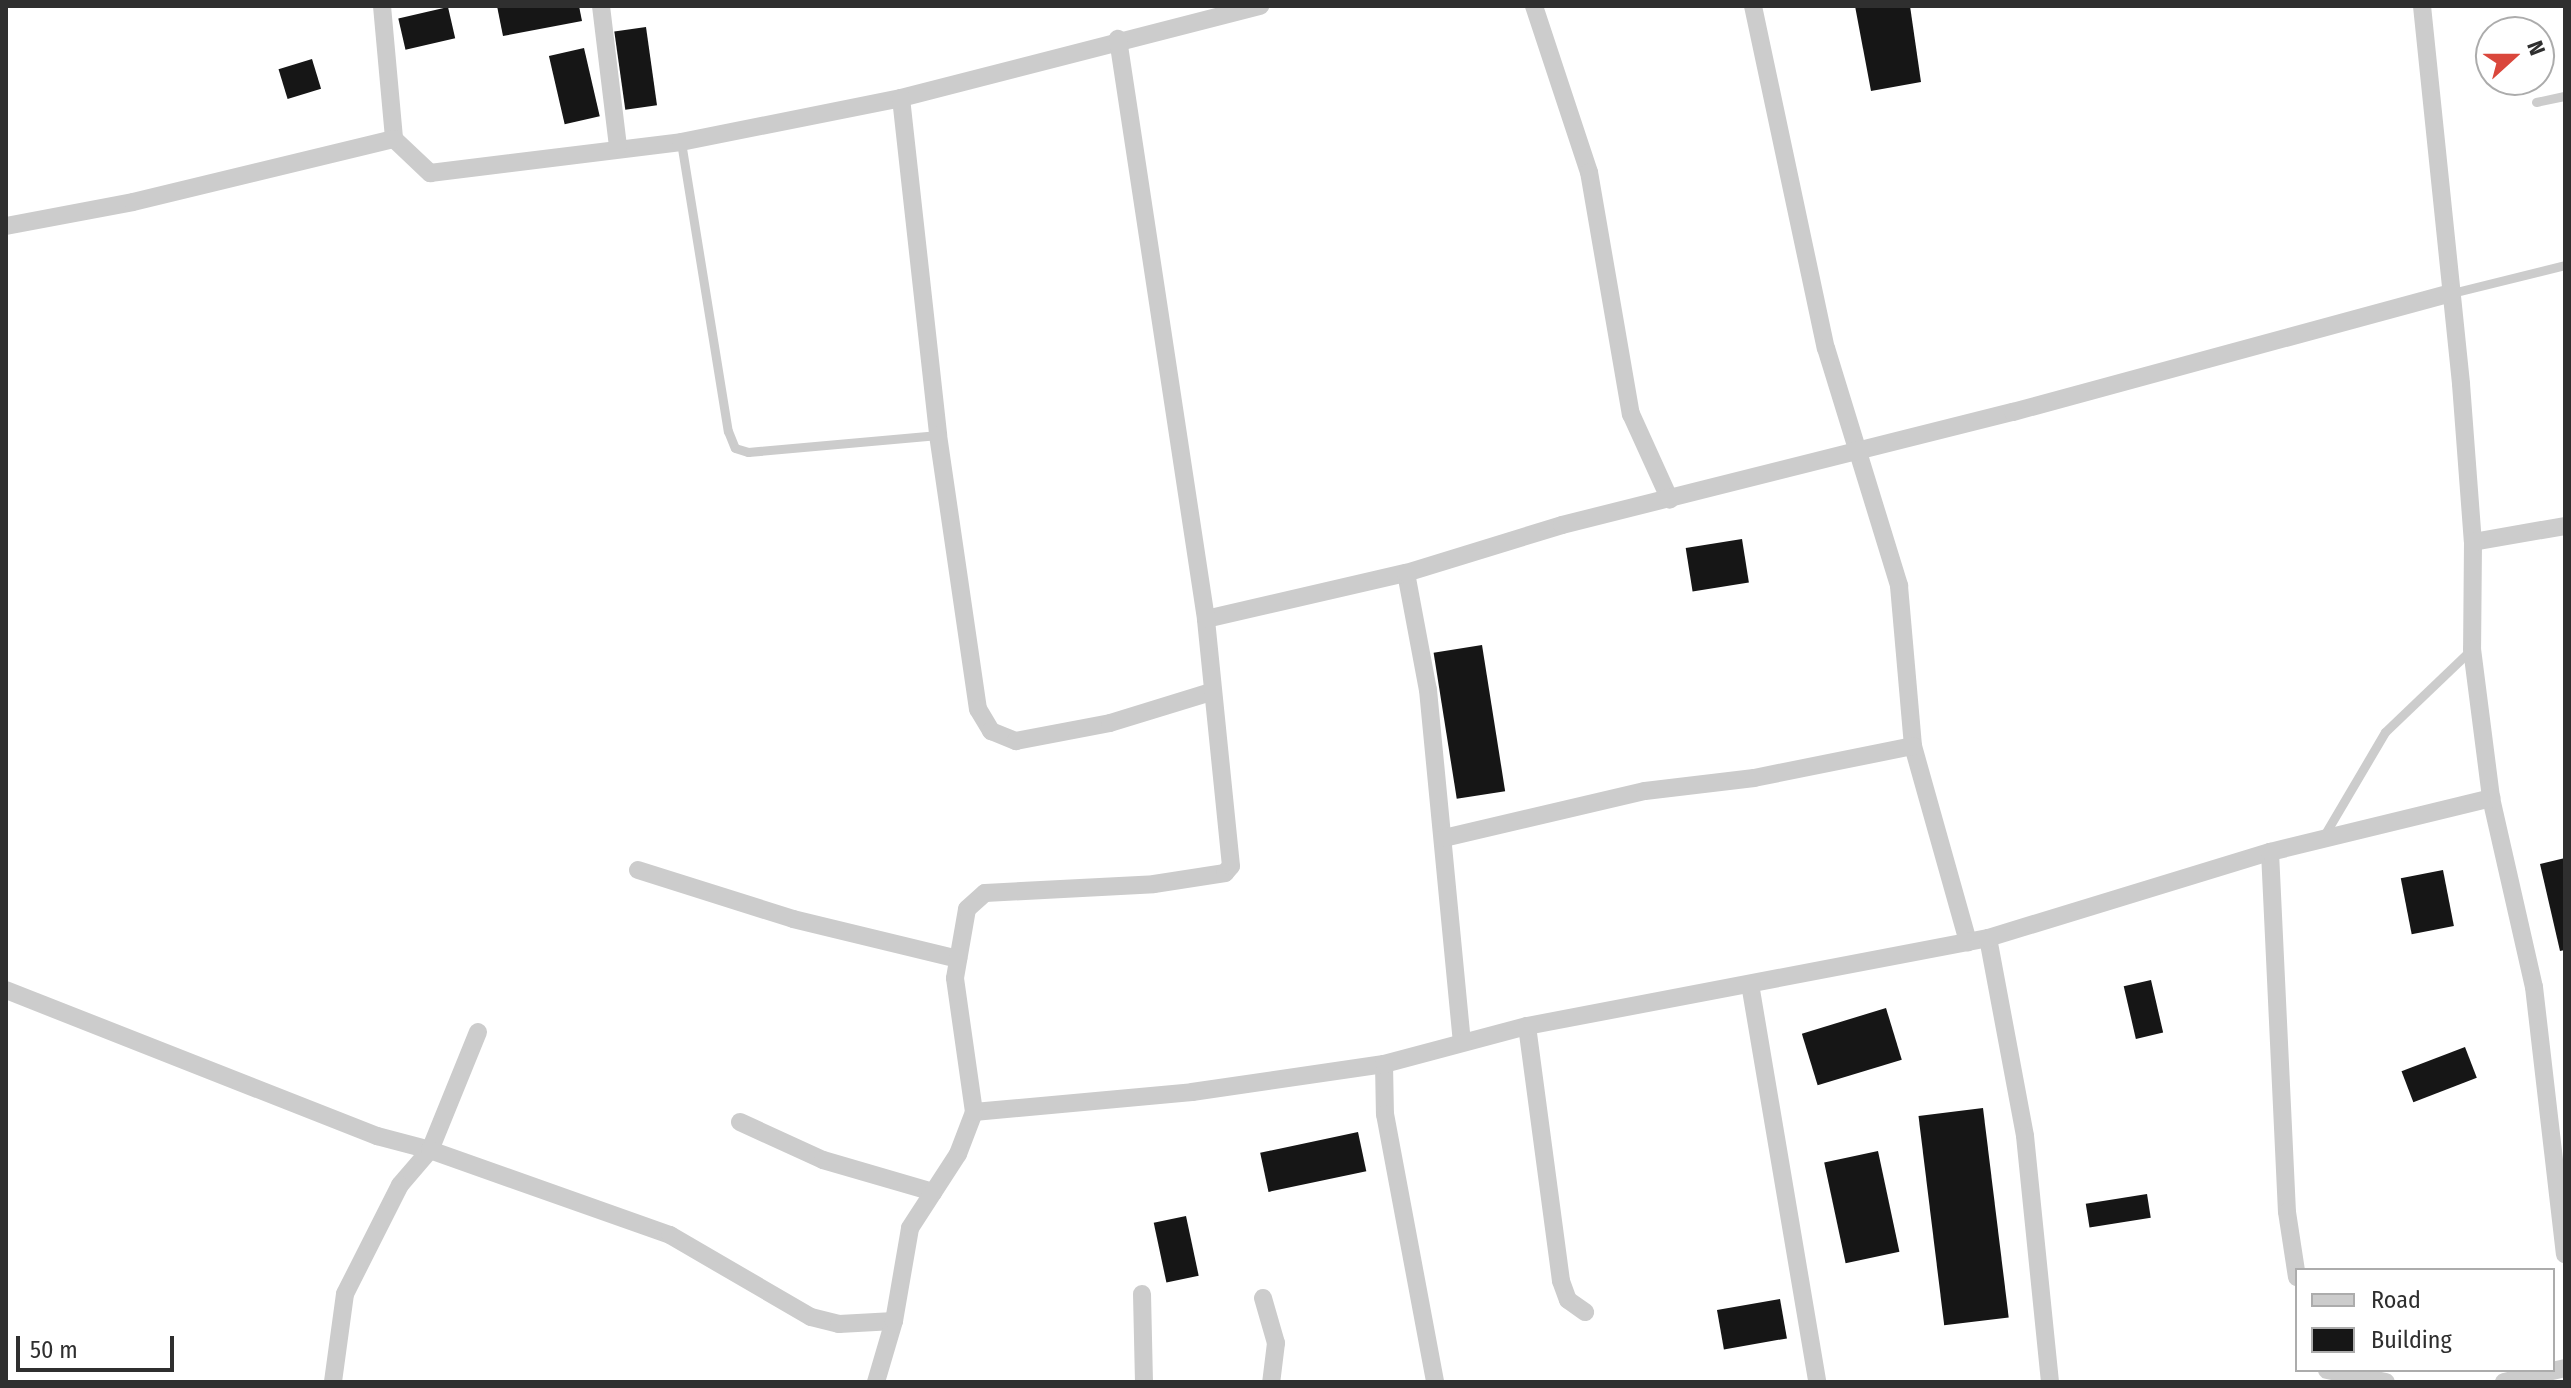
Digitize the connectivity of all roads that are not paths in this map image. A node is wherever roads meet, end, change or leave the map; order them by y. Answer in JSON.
{"nodes":[{"id":1,"x":382,"y":6,"type":"edge"},
{"id":2,"x":601,"y":6,"type":"edge"},
{"id":3,"x":1260,"y":6,"type":"edge"},
{"id":4,"x":1534,"y":6,"type":"edge"},
{"id":5,"x":1753,"y":6,"type":"edge"},
{"id":6,"x":2422,"y":6,"type":"edge"},
{"id":7,"x":1222,"y":9,"type":"edge"},
{"id":8,"x":1118,"y":39,"type":"junction"},
{"id":9,"x":2565,"y":96,"type":"edge"},
{"id":10,"x":901,"y":98,"type":"junction"},
{"id":11,"x":2536,"y":102,"type":"dead end"},
{"id":12,"x":394,"y":139,"type":"junction"},
{"id":13,"x":681,"y":142,"type":"junction"},
{"id":14,"x":618,"y":146,"type":"junction"},
{"id":15,"x":6,"y":226,"type":"edge"},
{"id":16,"x":2565,"y":265,"type":"edge"},
{"id":17,"x":2452,"y":293,"type":"junction"},
{"id":18,"x":938,"y":435,"type":"junction"},
{"id":19,"x":1859,"y":449,"type":"junction"},
{"id":20,"x":1670,"y":500,"type":"junction"},
{"id":21,"x":2565,"y":526,"type":"edge"},
{"id":22,"x":2473,"y":542,"type":"junction"},
{"id":23,"x":1406,"y":573,"type":"junction"},
{"id":24,"x":1206,"y":619,"type":"junction"},
{"id":25,"x":2472,"y":649,"type":"junction"},
{"id":26,"x":1211,"y":692,"type":"junction"},
{"id":27,"x":1913,"y":746,"type":"junction"},
{"id":28,"x":2491,"y":798,"type":"junction"},
{"id":29,"x":1444,"y":838,"type":"junction"},
{"id":30,"x":2322,"y":839,"type":"junction"},
{"id":31,"x":2270,"y":852,"type":"junction"},
{"id":32,"x":638,"y":870,"type":"dead end"},
{"id":33,"x":1988,"y":938,"type":"junction"},
{"id":34,"x":1968,"y":942,"type":"junction"},
{"id":35,"x":958,"y":959,"type":"junction"},
{"id":36,"x":1750,"y":984,"type":"junction"},
{"id":37,"x":6,"y":990,"type":"edge"},
{"id":38,"x":1527,"y":1026,"type":"junction"},
{"id":39,"x":478,"y":1032,"type":"dead end"},
{"id":40,"x":1462,"y":1041,"type":"junction"},
{"id":41,"x":1384,"y":1064,"type":"junction"},
{"id":42,"x":974,"y":1112,"type":"junction"},
{"id":43,"x":740,"y":1122,"type":"dead end"},
{"id":44,"x":430,"y":1150,"type":"junction"},
{"id":45,"x":933,"y":1192,"type":"junction"},
{"id":46,"x":2565,"y":1254,"type":"edge"},
{"id":47,"x":2296,"y":1268,"type":"edge"},
{"id":48,"x":1142,"y":1294,"type":"dead end"},
{"id":49,"x":1263,"y":1298,"type":"dead end"},
{"id":50,"x":1585,"y":1312,"type":"dead end"},
{"id":51,"x":894,"y":1321,"type":"junction"},
{"id":52,"x":2337,"y":1372,"type":"edge"},
{"id":53,"x":2548,"y":1372,"type":"edge"},
{"id":54,"x":333,"y":1382,"type":"edge"},
{"id":55,"x":876,"y":1382,"type":"edge"},
{"id":56,"x":1144,"y":1382,"type":"edge"},
{"id":57,"x":1271,"y":1382,"type":"edge"},
{"id":58,"x":1435,"y":1382,"type":"edge"},
{"id":59,"x":1817,"y":1382,"type":"edge"},
{"id":60,"x":2050,"y":1382,"type":"edge"},
{"id":61,"x":2386,"y":1382,"type":"edge"},
{"id":62,"x":2504,"y":1382,"type":"edge"}],
"edges":[{"from":1,"to":12,"type":"street"},
{"from":2,"to":14,"type":"street"},
{"from":3,"to":7,"type":"street"},
{"from":4,"to":20,"type":"street"},
{"from":5,"to":19,"type":"street"},
{"from":6,"to":17,"type":"street"},
{"from":7,"to":8,"type":"street"},
{"from":8,"to":10,"type":"street"},
{"from":8,"to":24,"type":"street"},
{"from":9,"to":11,"type":"lane"},
{"from":10,"to":13,"type":"street"},
{"from":10,"to":18,"type":"street"},
{"from":12,"to":14,"type":"street"},
{"from":12,"to":15,"type":"street"},
{"from":13,"to":14,"type":"street"},
{"from":13,"to":18,"type":"lane"},
{"from":16,"to":17,"type":"lane"},
{"from":17,"to":19,"type":"street"},
{"from":17,"to":22,"type":"street"},
{"from":18,"to":26,"type":"street"},
{"from":19,"to":20,"type":"street"},
{"from":19,"to":27,"type":"street"},
{"from":20,"to":23,"type":"street"},
{"from":21,"to":22,"type":"street"},
{"from":22,"to":25,"type":"street"},
{"from":23,"to":24,"type":"street"},
{"from":23,"to":29,"type":"street"},
{"from":24,"to":26,"type":"street"},
{"from":25,"to":28,"type":"street"},
{"from":25,"to":30,"type":"lane"},
{"from":26,"to":35,"type":"street"},
{"from":27,"to":29,"type":"street"},
{"from":27,"to":34,"type":"street"},
{"from":28,"to":30,"type":"street"},
{"from":28,"to":46,"type":"street"},
{"from":29,"to":40,"type":"street"},
{"from":30,"to":31,"type":"street"},
{"from":31,"to":33,"type":"street"},
{"from":31,"to":47,"type":"street"},
{"from":32,"to":35,"type":"street"},
{"from":33,"to":34,"type":"street"},
{"from":33,"to":60,"type":"street"},
{"from":34,"to":36,"type":"street"},
{"from":35,"to":42,"type":"street"},
{"from":36,"to":38,"type":"street"},
{"from":36,"to":59,"type":"street"},
{"from":37,"to":44,"type":"street"},
{"from":38,"to":40,"type":"street"},
{"from":38,"to":50,"type":"street"},
{"from":39,"to":44,"type":"street"},
{"from":40,"to":41,"type":"street"},
{"from":41,"to":42,"type":"street"},
{"from":41,"to":58,"type":"street"},
{"from":42,"to":45,"type":"street"},
{"from":43,"to":45,"type":"street"},
{"from":44,"to":51,"type":"street"},
{"from":44,"to":54,"type":"street"},
{"from":45,"to":51,"type":"street"},
{"from":48,"to":56,"type":"street"},
{"from":49,"to":57,"type":"street"},
{"from":51,"to":55,"type":"street"},
{"from":52,"to":61,"type":"street"},
{"from":53,"to":62,"type":"street"}]}
